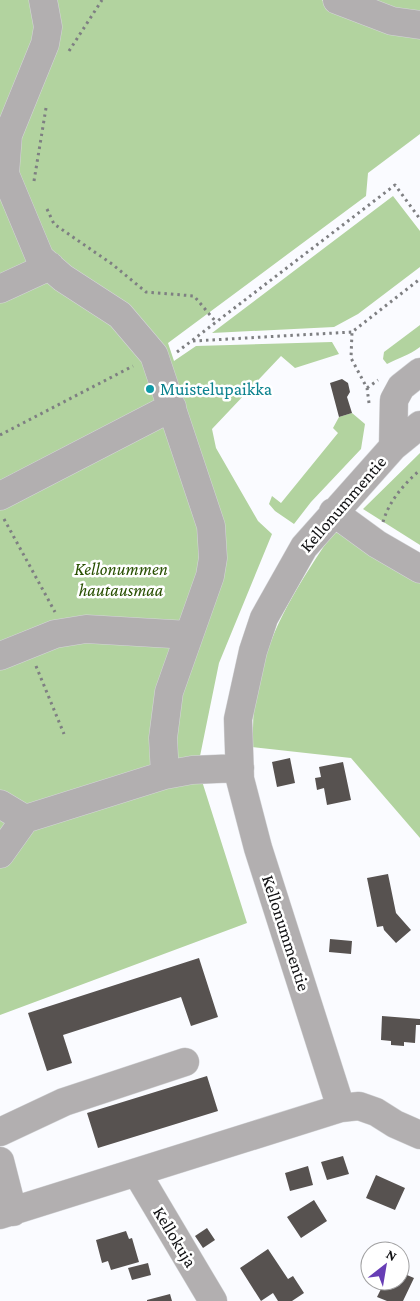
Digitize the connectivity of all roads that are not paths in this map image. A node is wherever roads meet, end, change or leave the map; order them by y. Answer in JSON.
{"nodes":[{"id":1,"x":43,"y":0,"type":"edge"},
{"id":2,"x":337,"y":0,"type":"edge"},
{"id":3,"x":420,"y":25,"type":"edge"},
{"id":4,"x":4,"y":140,"type":"edge"},
{"id":5,"x":50,"y":266,"type":"junction"},
{"id":6,"x":0,"y":289,"type":"edge"},
{"id":7,"x":420,"y":372,"type":"edge"},
{"id":8,"x":172,"y":407,"type":"junction"},
{"id":9,"x":420,"y":425,"type":"edge"},
{"id":10,"x":393,"y":447,"type":"junction"},
{"id":11,"x":0,"y":496,"type":"edge"},
{"id":12,"x":332,"y":512,"type":"junction"},
{"id":13,"x":420,"y":569,"type":"edge"},
{"id":14,"x":189,"y":635,"type":"junction"},
{"id":15,"x":0,"y":656,"type":"edge"},
{"id":16,"x":240,"y":768,"type":"junction"},
{"id":17,"x":165,"y":775,"type":"junction"},
{"id":18,"x":0,"y":804,"type":"edge"},
{"id":19,"x":25,"y":819,"type":"junction"},
{"id":20,"x":0,"y":854,"type":"edge"},
{"id":21,"x":185,"y":1062,"type":"dead end"},
{"id":22,"x":341,"y":1108,"type":"junction"},
{"id":23,"x":0,"y":1132,"type":"edge"},
{"id":24,"x":420,"y":1134,"type":"edge"},
{"id":25,"x":0,"y":1161,"type":"edge"},
{"id":26,"x":137,"y":1173,"type":"junction"},
{"id":27,"x":6,"y":1214,"type":"edge"},
{"id":28,"x":213,"y":1301,"type":"edge"}],
"edges":[{"from":1,"to":4,"type":"street"},
{"from":2,"to":3,"type":"street"},
{"from":4,"to":5,"type":"street"},
{"from":5,"to":6,"type":"street"},
{"from":5,"to":8,"type":"street"},
{"from":7,"to":10,"type":"street","name":"Kellonummentie"},
{"from":8,"to":11,"type":"street"},
{"from":8,"to":14,"type":"street"},
{"from":9,"to":10,"type":"street","name":"Kellonummentie"},
{"from":10,"to":12,"type":"street","name":"Kellonummentie"},
{"from":12,"to":13,"type":"street"},
{"from":12,"to":16,"type":"street","name":"Kellonummentie"},
{"from":14,"to":15,"type":"street"},
{"from":14,"to":17,"type":"street"},
{"from":16,"to":17,"type":"street"},
{"from":16,"to":22,"type":"street","name":"Kellonummentie"},
{"from":17,"to":19,"type":"street"},
{"from":18,"to":19,"type":"street"},
{"from":19,"to":20,"type":"street"},
{"from":21,"to":23,"type":"street"},
{"from":22,"to":24,"type":"street"},
{"from":22,"to":26,"type":"street"},
{"from":25,"to":27,"type":"street"},
{"from":26,"to":27,"type":"street"},
{"from":26,"to":28,"type":"street","name":"Kellokuja"}]}
